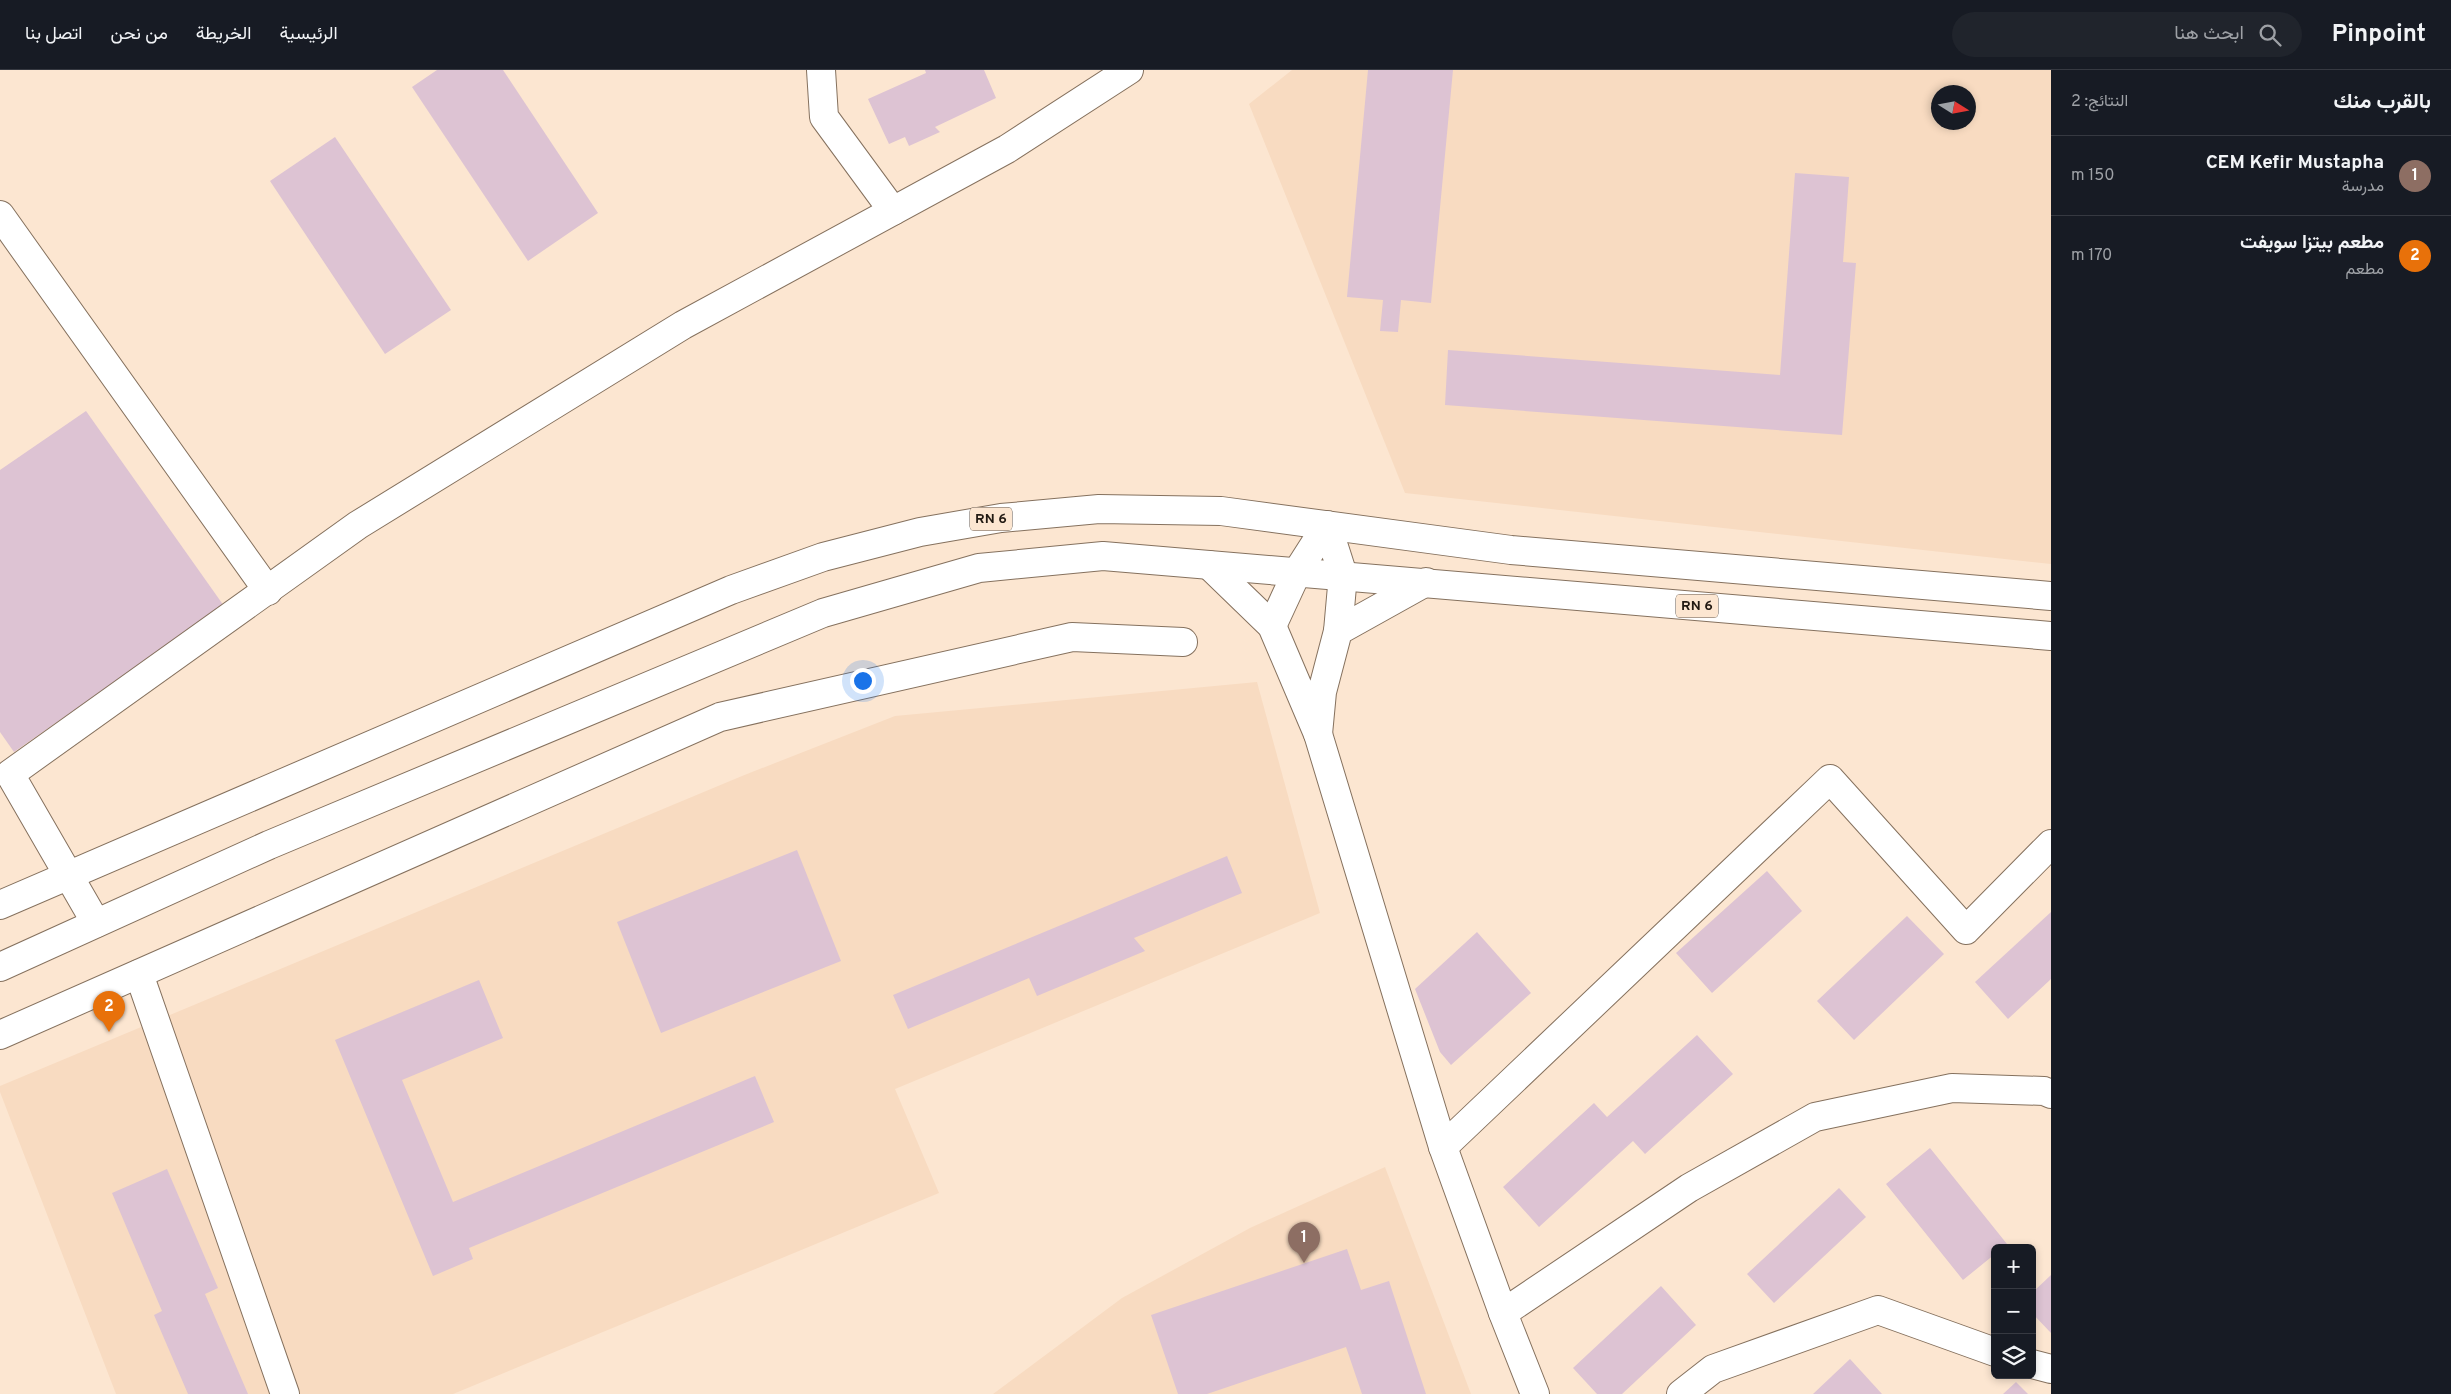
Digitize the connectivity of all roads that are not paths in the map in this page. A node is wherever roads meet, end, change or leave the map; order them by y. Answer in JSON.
{"nodes":[{"id":1,"x":821,"y":70,"type":"edge"},
{"id":2,"x":1129,"y":70,"type":"edge"},
{"id":3,"x":893,"y":211,"type":"junction"},
{"id":4,"x":0,"y":215,"type":"edge"},
{"id":5,"x":1326,"y":525,"type":"junction"},
{"id":6,"x":1209,"y":565,"type":"junction"},
{"id":7,"x":1297,"y":572,"type":"junction"},
{"id":8,"x":1343,"y":575,"type":"junction"},
{"id":9,"x":1426,"y":582,"type":"junction"},
{"id":10,"x":268,"y":591,"type":"junction"},
{"id":11,"x":2051,"y":596,"type":"edge"},
{"id":12,"x":1272,"y":626,"type":"junction"},
{"id":13,"x":1338,"y":631,"type":"junction"},
{"id":14,"x":2051,"y":636,"type":"edge"},
{"id":15,"x":1183,"y":642,"type":"dead end"},
{"id":16,"x":1318,"y":734,"type":"junction"},
{"id":17,"x":3,"y":772,"type":"edge"},
{"id":18,"x":2051,"y":844,"type":"edge"},
{"id":19,"x":67,"y":876,"type":"junction"},
{"id":20,"x":0,"y":905,"type":"edge"},
{"id":21,"x":96,"y":923,"type":"junction"},
{"id":22,"x":0,"y":967,"type":"edge"},
{"id":23,"x":139,"y":974,"type":"junction"},
{"id":24,"x":0,"y":1035,"type":"edge"},
{"id":25,"x":2051,"y":1094,"type":"edge"},
{"id":26,"x":1443,"y":1147,"type":"junction"},
{"id":27,"x":1503,"y":1314,"type":"junction"},
{"id":28,"x":1991,"y":1351,"type":"edge"},
{"id":29,"x":2036,"y":1365,"type":"edge"},
{"id":30,"x":2051,"y":1369,"type":"edge"},
{"id":31,"x":285,"y":1394,"type":"edge"},
{"id":32,"x":1535,"y":1394,"type":"edge"},
{"id":33,"x":1681,"y":1394,"type":"edge"}],
"edges":[{"from":1,"to":3,"type":"street"},
{"from":2,"to":3,"type":"street"},
{"from":3,"to":10,"type":"street"},
{"from":4,"to":10,"type":"street"},
{"from":5,"to":7,"type":"street"},
{"from":5,"to":8,"type":"street"},
{"from":5,"to":11,"type":"street","number":"RN 6"},
{"from":5,"to":19,"type":"street","number":"RN 6"},
{"from":6,"to":7,"type":"street","number":"RN 6"},
{"from":6,"to":12,"type":"street"},
{"from":6,"to":21,"type":"street","number":"RN 6"},
{"from":7,"to":8,"type":"street","number":"RN 6"},
{"from":7,"to":12,"type":"street"},
{"from":8,"to":9,"type":"street","number":"RN 6"},
{"from":8,"to":13,"type":"street"},
{"from":9,"to":13,"type":"street"},
{"from":9,"to":14,"type":"street","number":"RN 6"},
{"from":10,"to":17,"type":"street"},
{"from":12,"to":16,"type":"street"},
{"from":13,"to":16,"type":"street"},
{"from":15,"to":23,"type":"street"},
{"from":16,"to":26,"type":"street"},
{"from":17,"to":19,"type":"street"},
{"from":18,"to":26,"type":"street"},
{"from":19,"to":20,"type":"street","number":"RN 6"},
{"from":19,"to":21,"type":"street"},
{"from":21,"to":22,"type":"street","number":"RN 6"},
{"from":23,"to":24,"type":"street"},
{"from":23,"to":31,"type":"street"},
{"from":25,"to":27,"type":"street"},
{"from":26,"to":27,"type":"street"},
{"from":27,"to":32,"type":"street"},
{"from":28,"to":33,"type":"street"},
{"from":29,"to":30,"type":"street"}]}
